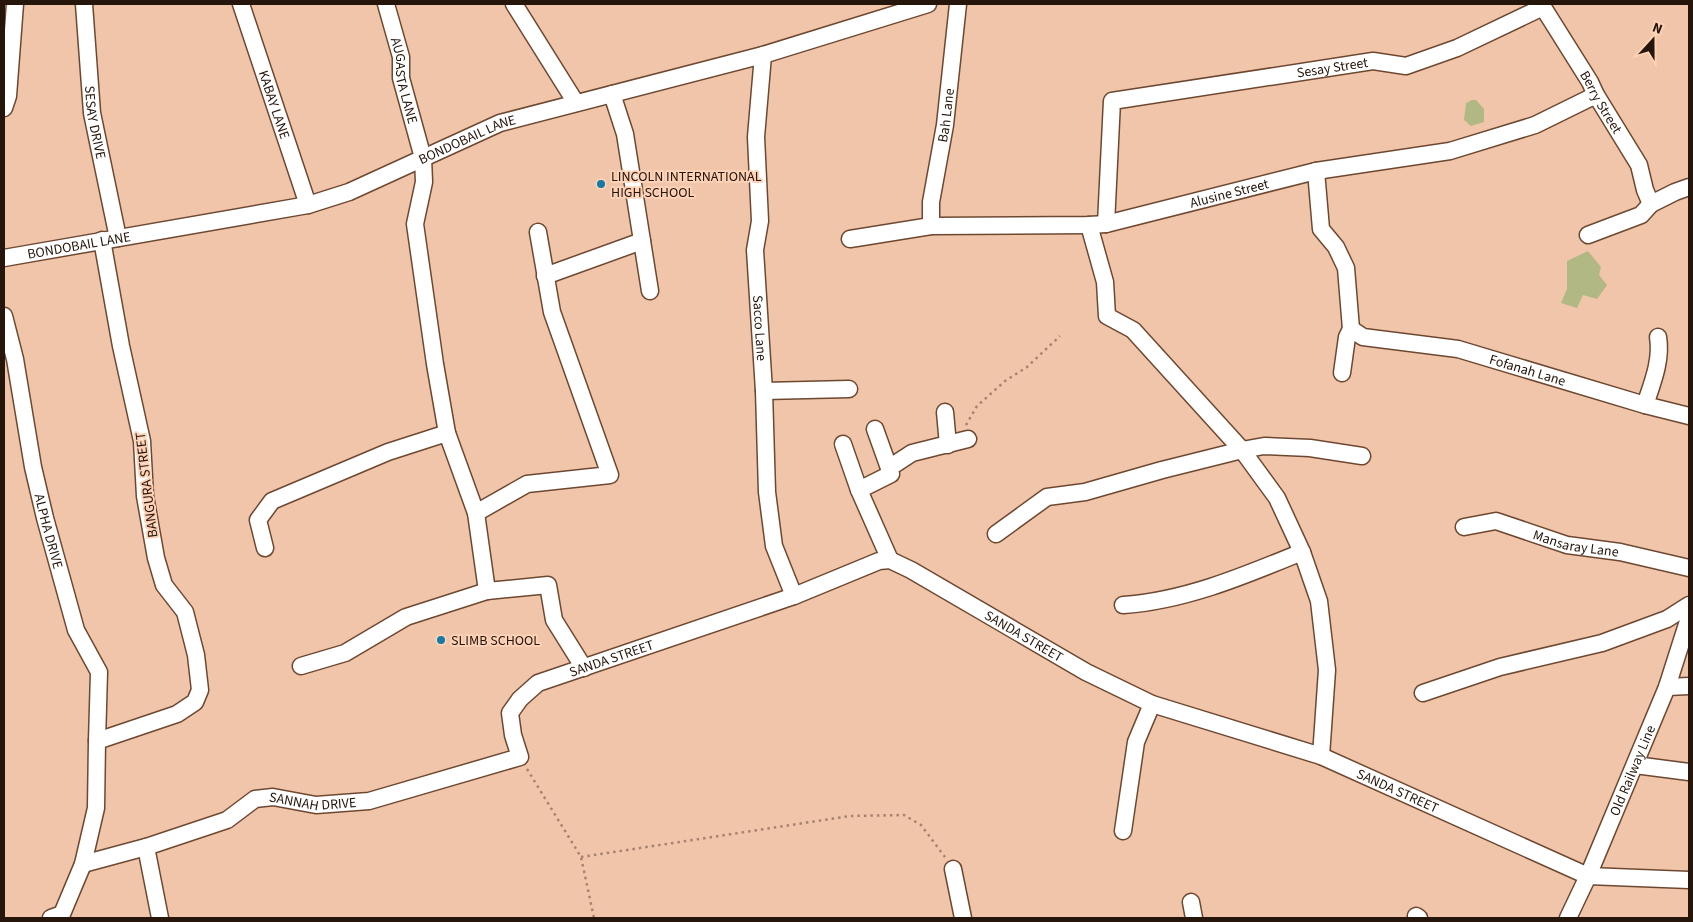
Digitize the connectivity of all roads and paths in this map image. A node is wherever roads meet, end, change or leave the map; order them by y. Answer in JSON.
{"nodes":[{"id":1,"x":15,"y":4,"type":"edge"},
{"id":2,"x":84,"y":4,"type":"edge"},
{"id":3,"x":241,"y":4,"type":"edge"},
{"id":4,"x":386,"y":4,"type":"edge"},
{"id":5,"x":514,"y":4,"type":"edge"},
{"id":6,"x":928,"y":4,"type":"edge"},
{"id":7,"x":958,"y":4,"type":"edge"},
{"id":8,"x":1542,"y":6,"type":"edge"},
{"id":9,"x":763,"y":55,"type":"junction"},
{"id":10,"x":612,"y":94,"type":"junction"},
{"id":11,"x":1596,"y":95,"type":"junction"},
{"id":12,"x":576,"y":103,"type":"junction"},
{"id":13,"x":4,"y":108,"type":"edge"},
{"id":14,"x":423,"y":158,"type":"junction"},
{"id":15,"x":1316,"y":171,"type":"junction"},
{"id":16,"x":1689,"y":187,"type":"edge"},
{"id":17,"x":1651,"y":204,"type":"junction"},
{"id":18,"x":308,"y":205,"type":"junction"},
{"id":19,"x":1106,"y":224,"type":"junction"},
{"id":20,"x":931,"y":226,"type":"junction"},
{"id":21,"x":1089,"y":226,"type":"junction"},
{"id":22,"x":538,"y":232,"type":"dead end"},
{"id":23,"x":1588,"y":235,"type":"dead end"},
{"id":24,"x":110,"y":239,"type":"junction"},
{"id":25,"x":850,"y":239,"type":"dead end"},
{"id":26,"x":642,"y":241,"type":"junction"},
{"id":27,"x":4,"y":258,"type":"edge"},
{"id":28,"x":545,"y":276,"type":"junction"},
{"id":29,"x":650,"y":291,"type":"dead end"},
{"id":30,"x":4,"y":316,"type":"edge"},
{"id":31,"x":1357,"y":333,"type":"junction"},
{"id":32,"x":1060,"y":336,"type":"dead end"},
{"id":33,"x":1658,"y":337,"type":"dead end"},
{"id":34,"x":1342,"y":373,"type":"dead end"},
{"id":35,"x":849,"y":389,"type":"dead end"},
{"id":36,"x":764,"y":391,"type":"junction"},
{"id":37,"x":1646,"y":405,"type":"junction"},
{"id":38,"x":945,"y":412,"type":"dead end"},
{"id":39,"x":1689,"y":416,"type":"edge"},
{"id":40,"x":875,"y":429,"type":"dead end"},
{"id":41,"x":446,"y":434,"type":"junction"},
{"id":42,"x":968,"y":439,"type":"joint"},
{"id":43,"x":843,"y":444,"type":"dead end"},
{"id":44,"x":948,"y":445,"type":"junction"},
{"id":45,"x":1242,"y":450,"type":"junction"},
{"id":46,"x":1362,"y":456,"type":"dead end"},
{"id":47,"x":889,"y":468,"type":"junction"},
{"id":48,"x":859,"y":490,"type":"junction"},
{"id":49,"x":476,"y":512,"type":"junction"},
{"id":50,"x":1464,"y":528,"type":"dead end"},
{"id":51,"x":996,"y":534,"type":"dead end"},
{"id":52,"x":265,"y":548,"type":"dead end"},
{"id":53,"x":1302,"y":552,"type":"junction"},
{"id":54,"x":890,"y":560,"type":"junction"},
{"id":55,"x":1689,"y":568,"type":"edge"},
{"id":56,"x":487,"y":591,"type":"junction"},
{"id":57,"x":794,"y":596,"type":"junction"},
{"id":58,"x":1124,"y":605,"type":"dead end"},
{"id":59,"x":1689,"y":605,"type":"edge"},
{"id":60,"x":1689,"y":618,"type":"edge"},
{"id":61,"x":300,"y":666,"type":"dead end"},
{"id":62,"x":584,"y":668,"type":"junction"},
{"id":63,"x":1689,"y":686,"type":"edge"},
{"id":64,"x":1668,"y":687,"type":"junction"},
{"id":65,"x":1423,"y":693,"type":"dead end"},
{"id":66,"x":1152,"y":704,"type":"junction"},
{"id":67,"x":98,"y":741,"type":"junction"},
{"id":68,"x":1321,"y":756,"type":"junction"},
{"id":69,"x":520,"y":757,"type":"junction"},
{"id":70,"x":1635,"y":764,"type":"junction"},
{"id":71,"x":1689,"y":772,"type":"edge"},
{"id":72,"x":1124,"y":831,"type":"dead end"},
{"id":73,"x":146,"y":846,"type":"junction"},
{"id":74,"x":581,"y":857,"type":"junction"},
{"id":75,"x":83,"y":864,"type":"junction"},
{"id":76,"x":953,"y":869,"type":"joint"},
{"id":77,"x":1588,"y":876,"type":"junction"},
{"id":78,"x":1689,"y":880,"type":"edge"},
{"id":79,"x":50,"y":918,"type":"edge"},
{"id":80,"x":160,"y":918,"type":"edge"},
{"id":81,"x":594,"y":918,"type":"edge"},
{"id":82,"x":963,"y":918,"type":"edge"},
{"id":83,"x":1568,"y":918,"type":"edge"}],
"edges":[{"from":1,"to":13,"type":"street"},
{"from":2,"to":24,"type":"street","name":"SESAY DRIVE"},
{"from":3,"to":18,"type":"street","name":"KABAY LANE"},
{"from":4,"to":14,"type":"street","name":"AUGASTA LANE"},
{"from":5,"to":12,"type":"street"},
{"from":6,"to":9,"type":"street","name":"BONDOBAIL LANE"},
{"from":7,"to":20,"type":"street","name":"Bah Lane"},
{"from":8,"to":11,"type":"street","name":"Berry Street"},
{"from":8,"to":19,"type":"street","name":"Sesay Street"},
{"from":9,"to":10,"type":"street","name":"BONDOBAIL LANE"},
{"from":9,"to":36,"type":"street","name":"Sacco Lane"},
{"from":10,"to":12,"type":"street","name":"BONDOBAIL LANE"},
{"from":10,"to":26,"type":"street"},
{"from":11,"to":15,"type":"street","name":"Alusine Street"},
{"from":11,"to":17,"type":"street","name":"Berry Street"},
{"from":12,"to":14,"type":"street","name":"BONDOBAIL LANE"},
{"from":14,"to":18,"type":"street","name":"BONDOBAIL LANE"},
{"from":14,"to":41,"type":"street","name":"AUGASTA LANE"},
{"from":15,"to":19,"type":"street","name":"Alusine Street"},
{"from":15,"to":31,"type":"street"},
{"from":16,"to":17,"type":"street"},
{"from":17,"to":23,"type":"street"},
{"from":18,"to":24,"type":"street","name":"BONDOBAIL LANE"},
{"from":19,"to":21,"type":"street","name":"Alusine Street"},
{"from":20,"to":21,"type":"street","name":"Alusine Street"},
{"from":20,"to":25,"type":"street","name":"Alusine Street"},
{"from":21,"to":45,"type":"street"},
{"from":22,"to":28,"type":"street"},
{"from":24,"to":27,"type":"street","name":"BONDOBAIL LANE"},
{"from":24,"to":67,"type":"street","name":"BANGURA STREET"},
{"from":26,"to":28,"type":"street"},
{"from":26,"to":29,"type":"street"},
{"from":28,"to":49,"type":"street"},
{"from":30,"to":67,"type":"street","name":"ALPHA DRIVE"},
{"from":31,"to":34,"type":"street"},
{"from":31,"to":37,"type":"street","name":"Fofanah Lane"},
{"from":32,"to":42,"type":"path"},
{"from":33,"to":37,"type":"street"},
{"from":35,"to":36,"type":"street"},
{"from":36,"to":57,"type":"street","name":"Sacco Lane"},
{"from":37,"to":39,"type":"street","name":"Fofanah Lane"},
{"from":38,"to":44,"type":"street"},
{"from":40,"to":47,"type":"street"},
{"from":41,"to":49,"type":"street","name":"AUGASTA LANE"},
{"from":41,"to":52,"type":"street"},
{"from":42,"to":44,"type":"street"},
{"from":43,"to":48,"type":"street"},
{"from":44,"to":47,"type":"street"},
{"from":45,"to":46,"type":"street"},
{"from":45,"to":51,"type":"street"},
{"from":45,"to":53,"type":"street"},
{"from":47,"to":48,"type":"street"},
{"from":48,"to":54,"type":"street"},
{"from":49,"to":56,"type":"street","name":"AUGASTA LANE"},
{"from":50,"to":55,"type":"street","name":"Mansaray Lane"},
{"from":53,"to":58,"type":"street"},
{"from":53,"to":68,"type":"street"},
{"from":54,"to":57,"type":"street","name":"SANDA STREET"},
{"from":54,"to":66,"type":"street","name":"SANDA STREET"},
{"from":56,"to":61,"type":"street"},
{"from":56,"to":62,"type":"street"},
{"from":57,"to":62,"type":"street","name":"SANDA STREET"},
{"from":59,"to":65,"type":"street"},
{"from":60,"to":64,"type":"street","name":"Old Railway Line"},
{"from":62,"to":69,"type":"street","name":"SANDA STREET"},
{"from":63,"to":64,"type":"street"},
{"from":64,"to":70,"type":"street","name":"Old Railway Line"},
{"from":66,"to":68,"type":"street","name":"SANDA STREET"},
{"from":66,"to":72,"type":"street"},
{"from":67,"to":75,"type":"street"},
{"from":68,"to":77,"type":"street","name":"SANDA STREET"},
{"from":69,"to":73,"type":"street","name":"SANNAH DRIVE"},
{"from":69,"to":74,"type":"path"},
{"from":70,"to":71,"type":"street"},
{"from":70,"to":77,"type":"street","name":"Old Railway Line"},
{"from":73,"to":75,"type":"street","name":"SANNAH DRIVE"},
{"from":73,"to":80,"type":"street"},
{"from":74,"to":76,"type":"path"},
{"from":74,"to":81,"type":"path"},
{"from":75,"to":79,"type":"street"},
{"from":76,"to":82,"type":"street"},
{"from":77,"to":78,"type":"street"},
{"from":77,"to":83,"type":"street","name":"Old Railway Line"}]}
